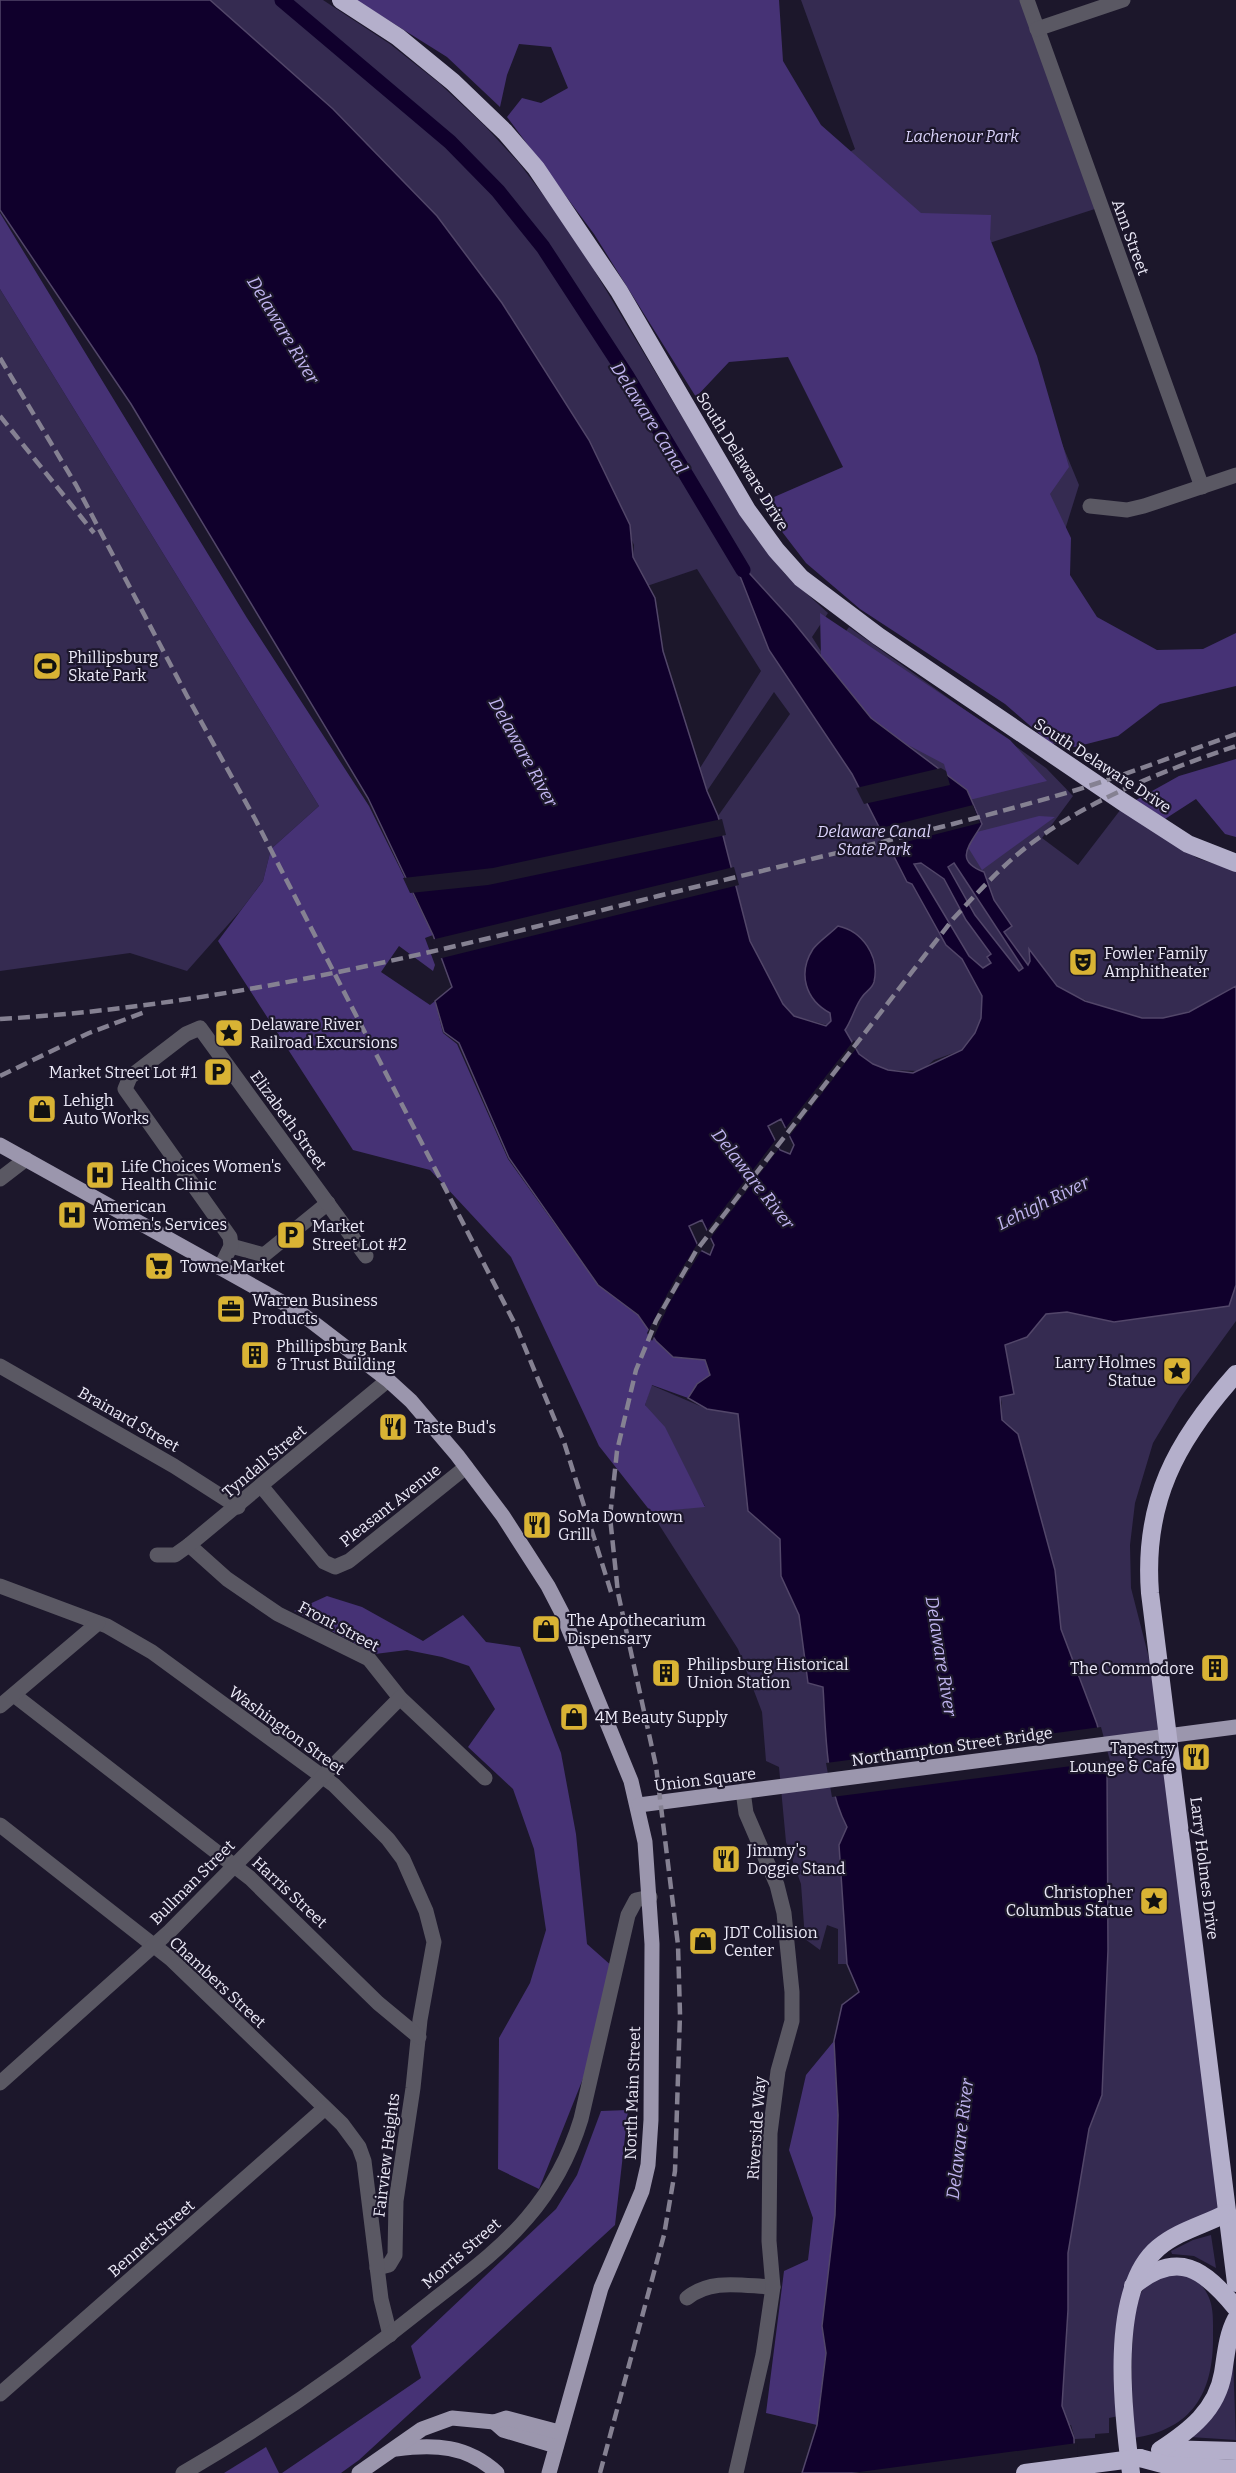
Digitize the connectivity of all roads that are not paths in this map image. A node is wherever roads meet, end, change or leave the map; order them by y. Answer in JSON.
{"nodes":[{"id":1,"x":341,"y":0,"type":"edge"},
{"id":2,"x":1027,"y":0,"type":"edge"},
{"id":3,"x":1123,"y":0,"type":"edge"},
{"id":4,"x":1037,"y":29,"type":"junction"},
{"id":5,"x":1236,"y":475,"type":"edge"},
{"id":6,"x":1202,"y":487,"type":"junction"},
{"id":7,"x":1090,"y":506,"type":"dead end"},
{"id":8,"x":1236,"y":863,"type":"edge"},
{"id":9,"x":0,"y":1145,"type":"edge"},
{"id":10,"x":26,"y":1159,"type":"junction"},
{"id":11,"x":0,"y":1179,"type":"edge"},
{"id":12,"x":328,"y":1203,"type":"junction"},
{"id":13,"x":231,"y":1246,"type":"junction"},
{"id":14,"x":366,"y":1256,"type":"dead end"},
{"id":15,"x":220,"y":1268,"type":"junction"},
{"id":16,"x":0,"y":1366,"type":"edge"},
{"id":17,"x":1236,"y":1374,"type":"edge"},
{"id":18,"x":388,"y":1380,"type":"junction"},
{"id":19,"x":466,"y":1467,"type":"junction"},
{"id":20,"x":262,"y":1487,"type":"junction"},
{"id":21,"x":238,"y":1507,"type":"junction"},
{"id":22,"x":189,"y":1545,"type":"junction"},
{"id":23,"x":157,"y":1556,"type":"dead end"},
{"id":24,"x":0,"y":1586,"type":"edge"},
{"id":25,"x":98,"y":1623,"type":"junction"},
{"id":26,"x":14,"y":1695,"type":"junction"},
{"id":27,"x":400,"y":1698,"type":"junction"},
{"id":28,"x":0,"y":1706,"type":"edge"},
{"id":29,"x":1236,"y":1727,"type":"edge"},
{"id":30,"x":1169,"y":1736,"type":"junction"},
{"id":31,"x":321,"y":1778,"type":"junction"},
{"id":32,"x":485,"y":1778,"type":"dead end"},
{"id":33,"x":775,"y":1788,"type":"joint"},
{"id":34,"x":743,"y":1791,"type":"junction"},
{"id":35,"x":639,"y":1805,"type":"junction"},
{"id":36,"x":0,"y":1825,"type":"edge"},
{"id":37,"x":234,"y":1865,"type":"junction"},
{"id":38,"x":650,"y":1898,"type":"junction"},
{"id":39,"x":154,"y":1946,"type":"junction"},
{"id":40,"x":418,"y":2037,"type":"junction"},
{"id":41,"x":0,"y":2083,"type":"edge"},
{"id":42,"x":325,"y":2108,"type":"junction"},
{"id":43,"x":1232,"y":2211,"type":"edge"},
{"id":44,"x":378,"y":2268,"type":"junction"},
{"id":45,"x":1236,"y":2283,"type":"edge"},
{"id":46,"x":773,"y":2286,"type":"junction"},
{"id":47,"x":1131,"y":2288,"type":"junction"},
{"id":48,"x":687,"y":2298,"type":"dead end"},
{"id":49,"x":1236,"y":2308,"type":"edge"},
{"id":50,"x":1236,"y":2319,"type":"edge"},
{"id":51,"x":390,"y":2335,"type":"junction"},
{"id":52,"x":0,"y":2394,"type":"edge"},
{"id":53,"x":558,"y":2440,"type":"junction"},
{"id":54,"x":393,"y":2449,"type":"junction"},
{"id":55,"x":1160,"y":2450,"type":"junction"},
{"id":56,"x":1236,"y":2451,"type":"edge"},
{"id":57,"x":1135,"y":2466,"type":"edge"},
{"id":58,"x":1196,"y":2469,"type":"edge"},
{"id":59,"x":1236,"y":2469,"type":"edge"},
{"id":60,"x":183,"y":2473,"type":"edge"},
{"id":61,"x":359,"y":2473,"type":"edge"},
{"id":62,"x":497,"y":2473,"type":"edge"},
{"id":63,"x":549,"y":2473,"type":"edge"},
{"id":64,"x":736,"y":2473,"type":"edge"},
{"id":65,"x":1025,"y":2473,"type":"edge"}],
"edges":[{"from":1,"to":8,"type":"highway","name":"South Delaware Drive"},
{"from":2,"to":4,"type":"street","name":"Ann Street"},
{"from":3,"to":4,"type":"street"},
{"from":4,"to":6,"type":"street","name":"Ann Street"},
{"from":5,"to":6,"type":"street"},
{"from":6,"to":7,"type":"street"},
{"from":9,"to":10,"type":"main road","name":"North Main Street"},
{"from":10,"to":11,"type":"street"},
{"from":10,"to":15,"type":"main road","name":"North Main Street"},
{"from":12,"to":13,"type":"street"},
{"from":12,"to":13,"type":"street","name":"Elizabeth Street"},
{"from":12,"to":14,"type":"street","name":"Elizabeth Street"},
{"from":13,"to":15,"type":"street"},
{"from":15,"to":18,"type":"main road","name":"North Main Street"},
{"from":16,"to":21,"type":"street","name":"Brainard Street"},
{"from":17,"to":30,"type":"highway","name":"Larry Holmes Drive"},
{"from":18,"to":19,"type":"main road","name":"North Main Street"},
{"from":18,"to":20,"type":"street","name":"Tyndall Street"},
{"from":19,"to":20,"type":"street","name":"Pleasant Avenue"},
{"from":19,"to":35,"type":"main road","name":"North Main Street"},
{"from":20,"to":21,"type":"street","name":"Tyndall Street"},
{"from":21,"to":22,"type":"street","name":"Tyndall Street"},
{"from":22,"to":23,"type":"street","name":"Tyndall Street"},
{"from":22,"to":27,"type":"street","name":"Front Street"},
{"from":24,"to":25,"type":"street","name":"Washington Street"},
{"from":25,"to":26,"type":"street"},
{"from":25,"to":31,"type":"street","name":"Washington Street"},
{"from":26,"to":28,"type":"street"},
{"from":26,"to":37,"type":"street","name":"Harris Street"},
{"from":27,"to":31,"type":"street","name":"Bullman Street"},
{"from":27,"to":32,"type":"street","name":"Front Street"},
{"from":29,"to":30,"type":"main road","name":"Northampton Street Bridge"},
{"from":30,"to":33,"type":"main road","name":"Northampton Street Bridge"},
{"from":30,"to":43,"type":"highway","name":"Larry Holmes Drive"},
{"from":31,"to":37,"type":"street","name":"Bullman Street"},
{"from":31,"to":40,"type":"street","name":"Washington Street"},
{"from":33,"to":34,"type":"main road","name":"Union Square"},
{"from":34,"to":35,"type":"main road","name":"Union Square"},
{"from":34,"to":46,"type":"street","name":"Riverside Way"},
{"from":35,"to":38,"type":"main road","name":"North Main Street"},
{"from":36,"to":39,"type":"street","name":"Chambers Street"},
{"from":37,"to":39,"type":"street","name":"Bullman Street"},
{"from":37,"to":40,"type":"street","name":"Harris Street"},
{"from":38,"to":51,"type":"street","name":"Morris Street"},
{"from":38,"to":53,"type":"main road","name":"North Main Street"},
{"from":39,"to":41,"type":"street","name":"Bullman Street"},
{"from":39,"to":42,"type":"street","name":"Chambers Street"},
{"from":40,"to":44,"type":"street","name":"Fairview Heights"},
{"from":42,"to":44,"type":"street","name":"Chambers Street"},
{"from":42,"to":52,"type":"street","name":"Bennett Street"},
{"from":43,"to":45,"type":"highway","name":"Larry Holmes Drive"},
{"from":43,"to":47,"type":"highway"},
{"from":44,"to":51,"type":"street","name":"Chambers Street"},
{"from":46,"to":48,"type":"street"},
{"from":46,"to":64,"type":"street","name":"Riverside Way"},
{"from":47,"to":49,"type":"highway"},
{"from":47,"to":57,"type":"highway"},
{"from":50,"to":55,"type":"highway"},
{"from":51,"to":60,"type":"street","name":"Morris Street"},
{"from":53,"to":54,"type":"main road"},
{"from":53,"to":63,"type":"main road","name":"North Main Street"},
{"from":54,"to":61,"type":"main road"},
{"from":54,"to":62,"type":"main road"},
{"from":55,"to":56,"type":"highway"},
{"from":55,"to":57,"type":"highway"},
{"from":57,"to":58,"type":"highway"},
{"from":57,"to":65,"type":"highway","bridge":true},
{"from":58,"to":59,"type":"highway"}]}
